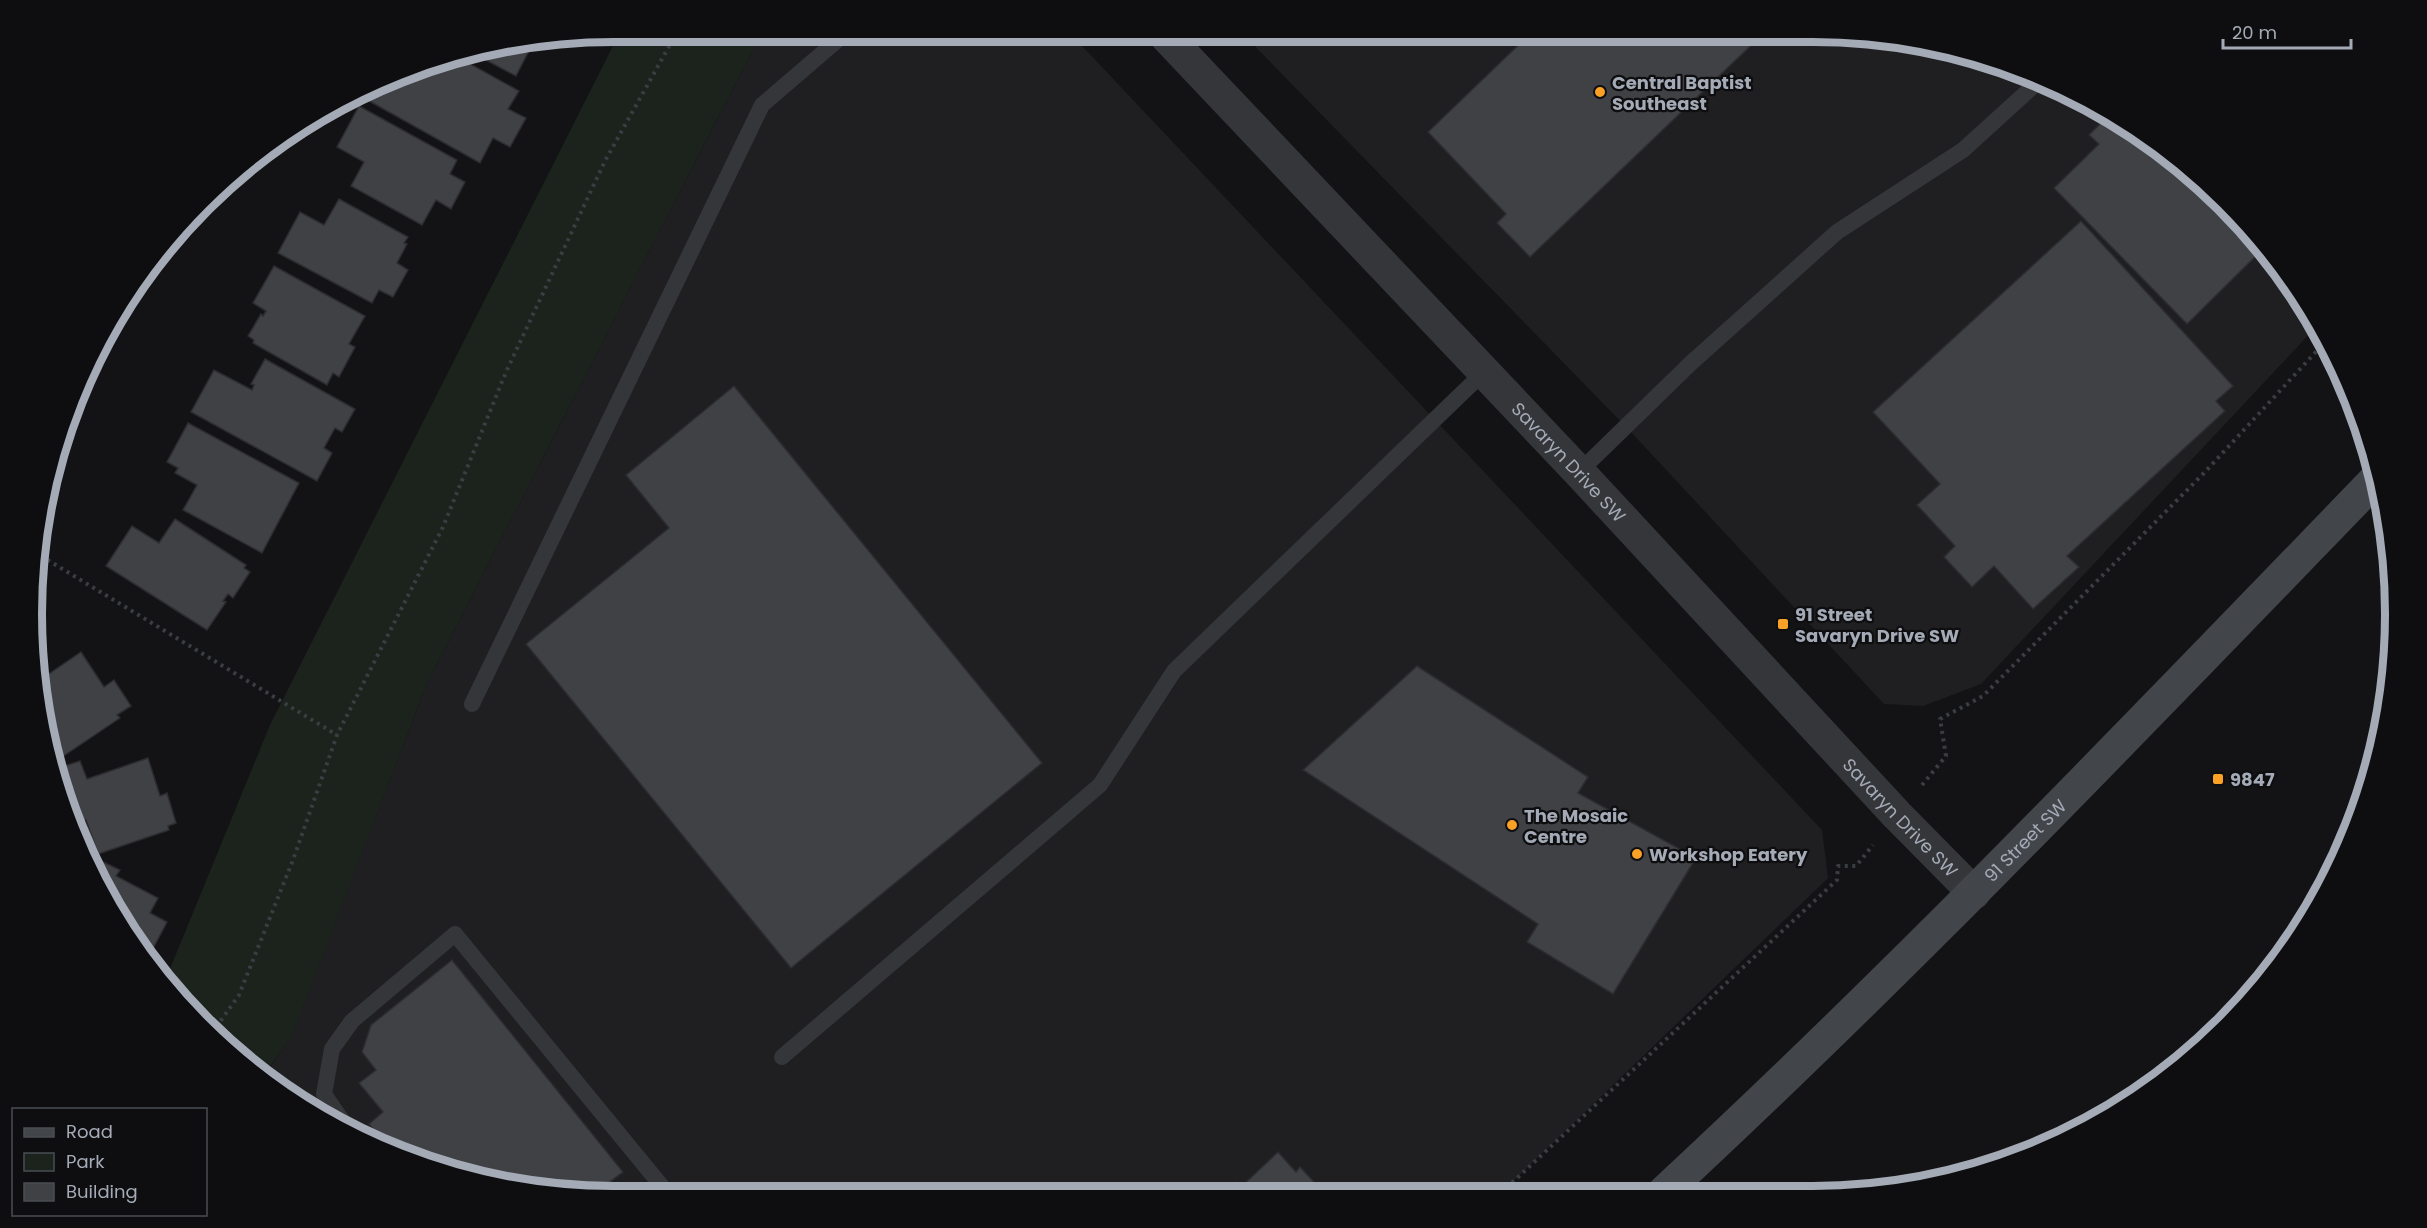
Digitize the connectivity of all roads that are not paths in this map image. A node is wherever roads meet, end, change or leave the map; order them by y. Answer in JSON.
{"nodes":[{"id":1,"x":835,"y":42,"type":"edge"},
{"id":2,"x":1171,"y":42,"type":"edge"},
{"id":3,"x":2033,"y":86,"type":"edge"},
{"id":4,"x":1484,"y":372,"type":"junction"},
{"id":5,"x":1579,"y":472,"type":"junction"},
{"id":6,"x":2370,"y":484,"type":"edge"},
{"id":7,"x":472,"y":704,"type":"dead end"},
{"id":8,"x":1974,"y":893,"type":"junction"},
{"id":9,"x":782,"y":1057,"type":"dead end"},
{"id":10,"x":338,"y":1114,"type":"edge"},
{"id":11,"x":662,"y":1186,"type":"edge"},
{"id":12,"x":1670,"y":1186,"type":"edge"}],
"edges":[{"from":1,"to":7,"type":"lane"},
{"from":2,"to":4,"type":"street","name":"Savaryn Drive SW"},
{"from":3,"to":5,"type":"lane"},
{"from":4,"to":5,"type":"street","name":"Savaryn Drive SW"},
{"from":4,"to":9,"type":"lane"},
{"from":5,"to":8,"type":"street","name":"Savaryn Drive SW"},
{"from":6,"to":8,"type":"main road","name":"91 Street SW"},
{"from":8,"to":12,"type":"main road","name":"91 Street SW"},
{"from":10,"to":11,"type":"lane"}]}
